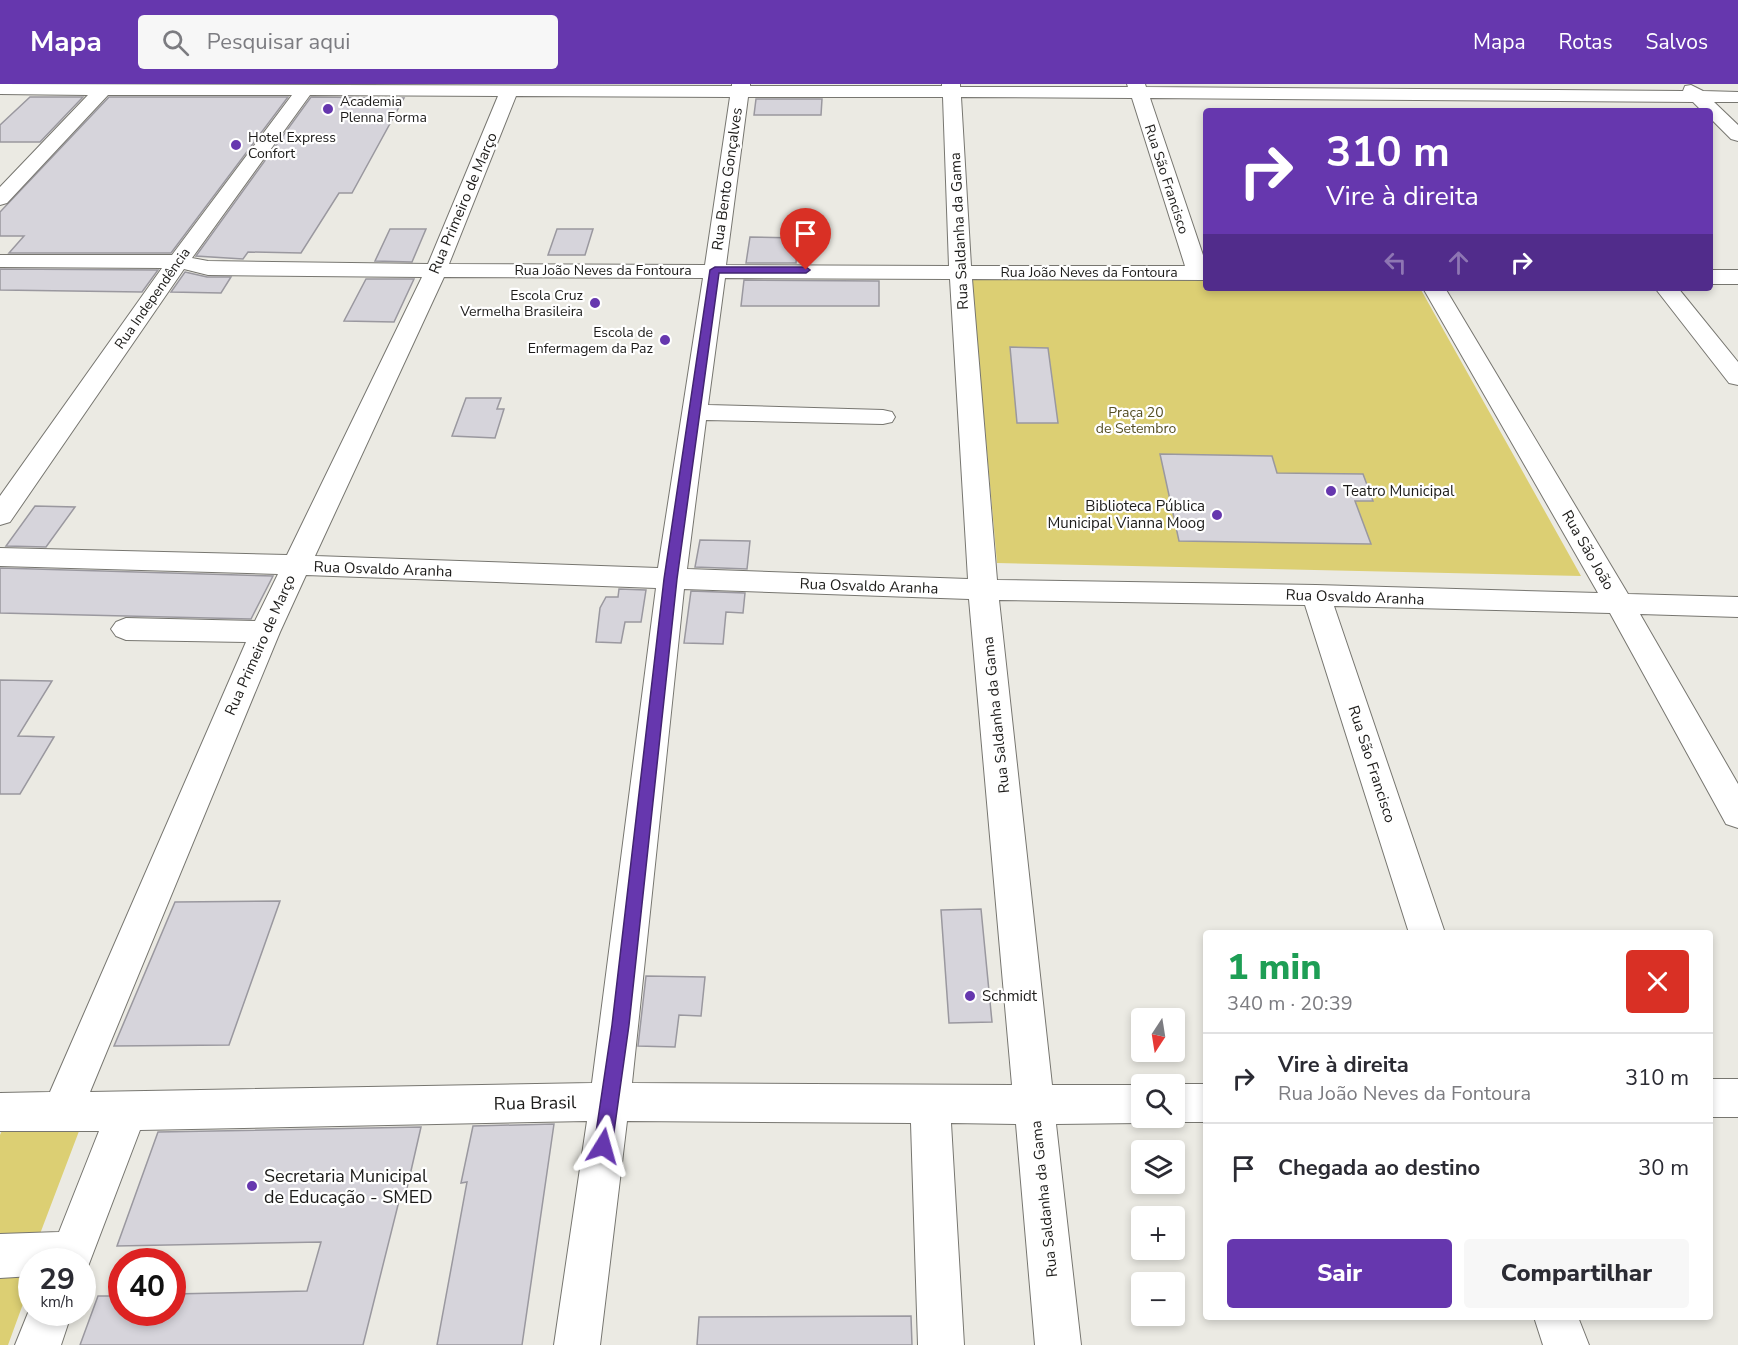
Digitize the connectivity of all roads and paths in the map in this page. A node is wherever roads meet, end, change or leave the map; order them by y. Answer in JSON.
{"nodes":[{"id":1,"x":106,"y":86,"type":"edge"},
{"id":2,"x":307,"y":87,"type":"edge"},
{"id":3,"x":511,"y":88,"type":"edge"},
{"id":4,"x":740,"y":88,"type":"edge"},
{"id":5,"x":1138,"y":88,"type":"edge"},
{"id":6,"x":1320,"y":88,"type":"edge"},
{"id":7,"x":0,"y":89,"type":"edge"},
{"id":8,"x":951,"y":89,"type":"edge"},
{"id":9,"x":1509,"y":89,"type":"edge"},
{"id":10,"x":1692,"y":90,"type":"edge"},
{"id":11,"x":1738,"y":97,"type":"edge"},
{"id":12,"x":1330,"y":108,"type":"edge"},
{"id":13,"x":1524,"y":108,"type":"edge"},
{"id":14,"x":1710,"y":108,"type":"edge"},
{"id":15,"x":1713,"y":111,"type":"edge"},
{"id":16,"x":1738,"y":135,"type":"edge"},
{"id":17,"x":0,"y":199,"type":"edge"},
{"id":18,"x":0,"y":261,"type":"edge"},
{"id":19,"x":179,"y":262,"type":"junction"},
{"id":20,"x":436,"y":270,"type":"junction"},
{"id":21,"x":715,"y":270,"type":"junction"},
{"id":22,"x":960,"y":271,"type":"junction"},
{"id":23,"x":1202,"y":273,"type":"edge"},
{"id":24,"x":1713,"y":277,"type":"edge"},
{"id":25,"x":1738,"y":277,"type":"edge"},
{"id":26,"x":1436,"y":291,"type":"edge"},
{"id":27,"x":1668,"y":291,"type":"edge"},
{"id":28,"x":1738,"y":378,"type":"edge"},
{"id":29,"x":694,"y":412,"type":"junction"},
{"id":30,"x":883,"y":417,"type":"dead end"},
{"id":31,"x":0,"y":516,"type":"edge"},
{"id":32,"x":0,"y":557,"type":"edge"},
{"id":33,"x":295,"y":567,"type":"junction"},
{"id":34,"x":670,"y":579,"type":"junction"},
{"id":35,"x":983,"y":590,"type":"junction"},
{"id":36,"x":1316,"y":595,"type":"junction"},
{"id":37,"x":1620,"y":605,"type":"junction"},
{"id":38,"x":1738,"y":607,"type":"edge"},
{"id":39,"x":126,"y":629,"type":"dead end"},
{"id":40,"x":265,"y":632,"type":"junction"},
{"id":41,"x":1738,"y":814,"type":"edge"},
{"id":42,"x":1426,"y":930,"type":"edge"},
{"id":43,"x":1713,"y":1098,"type":"edge"},
{"id":44,"x":1738,"y":1098,"type":"edge"},
{"id":45,"x":609,"y":1102,"type":"junction"},
{"id":46,"x":1185,"y":1103,"type":"edge"},
{"id":47,"x":1203,"y":1103,"type":"edge"},
{"id":48,"x":1131,"y":1104,"type":"edge"},
{"id":49,"x":930,"y":1106,"type":"junction"},
{"id":50,"x":1034,"y":1106,"type":"junction"},
{"id":51,"x":0,"y":1112,"type":"edge"},
{"id":52,"x":62,"y":1112,"type":"junction"},
{"id":53,"x":126,"y":1113,"type":"junction"},
{"id":54,"x":74,"y":1248,"type":"edge"},
{"id":55,"x":0,"y":1256,"type":"edge"},
{"id":56,"x":18,"y":1256,"type":"edge"},
{"id":57,"x":1557,"y":1320,"type":"edge"},
{"id":58,"x":46,"y":1326,"type":"edge"},
{"id":59,"x":39,"y":1345,"type":"edge"},
{"id":60,"x":577,"y":1345,"type":"edge"},
{"id":61,"x":941,"y":1345,"type":"edge"},
{"id":62,"x":1058,"y":1345,"type":"edge"},
{"id":63,"x":1566,"y":1345,"type":"edge"}],
"edges":[{"from":1,"to":2,"type":"street"},
{"from":1,"to":7,"type":"street"},
{"from":1,"to":17,"type":"street"},
{"from":2,"to":3,"type":"street"},
{"from":2,"to":19,"type":"street","name":"Rua Independência"},
{"from":3,"to":4,"type":"street"},
{"from":3,"to":20,"type":"street","name":"Rua Primeiro de Março"},
{"from":4,"to":8,"type":"street"},
{"from":4,"to":21,"type":"street","name":"Rua Bento Gonçalves"},
{"from":5,"to":6,"type":"street"},
{"from":5,"to":8,"type":"street"},
{"from":5,"to":23,"type":"street","name":"Rua São Francisco"},
{"from":6,"to":9,"type":"street"},
{"from":6,"to":12,"type":"street"},
{"from":8,"to":22,"type":"street","name":"Rua Saldanha da Gama"},
{"from":9,"to":10,"type":"street"},
{"from":9,"to":13,"type":"street"},
{"from":10,"to":11,"type":"street"},
{"from":10,"to":14,"type":"street"},
{"from":15,"to":16,"type":"street"},
{"from":18,"to":19,"type":"street","name":"Rua João Neves da Fontoura"},
{"from":19,"to":20,"type":"street","name":"Rua João Neves da Fontoura"},
{"from":19,"to":31,"type":"street","name":"Rua Independência"},
{"from":20,"to":21,"type":"street","name":"Rua João Neves da Fontoura"},
{"from":20,"to":33,"type":"street","name":"Rua Primeiro de Março"},
{"from":21,"to":22,"type":"street","name":"Rua João Neves da Fontoura"},
{"from":21,"to":29,"type":"street","name":"Rua Bento Gonçalves"},
{"from":22,"to":23,"type":"street","name":"Rua João Neves da Fontoura"},
{"from":22,"to":35,"type":"street","name":"Rua Saldanha da Gama"},
{"from":24,"to":25,"type":"street"},
{"from":26,"to":37,"type":"street","name":"Rua São João"},
{"from":27,"to":28,"type":"street"},
{"from":29,"to":30,"type":"street"},
{"from":29,"to":34,"type":"street","name":"Rua Bento Gonçalves"},
{"from":32,"to":33,"type":"street","name":"Rua Osvaldo Aranha"},
{"from":33,"to":34,"type":"street","name":"Rua Osvaldo Aranha"},
{"from":33,"to":40,"type":"street","name":"Rua Primeiro de Março"},
{"from":34,"to":35,"type":"street","name":"Rua Osvaldo Aranha"},
{"from":34,"to":45,"type":"street","name":"Rua Bento Gonçalves"},
{"from":35,"to":36,"type":"street","name":"Rua Osvaldo Aranha"},
{"from":35,"to":50,"type":"street","name":"Rua Saldanha da Gama"},
{"from":36,"to":37,"type":"street","name":"Rua Osvaldo Aranha"},
{"from":36,"to":42,"type":"street","name":"Rua São Francisco"},
{"from":37,"to":38,"type":"street","name":"Rua Osvaldo Aranha"},
{"from":37,"to":41,"type":"street","name":"Rua São João"},
{"from":39,"to":40,"type":"street"},
{"from":40,"to":52,"type":"street","name":"Rua Primeiro de Março"},
{"from":43,"to":44,"type":"street"},
{"from":45,"to":49,"type":"street","name":"Rua Brasil"},
{"from":45,"to":53,"type":"street","name":"Rua Brasil"},
{"from":45,"to":60,"type":"street","name":"Rua Bento Gonçalves"},
{"from":46,"to":47,"type":"street"},
{"from":48,"to":50,"type":"street","name":"Rua Brasil"},
{"from":49,"to":50,"type":"street","name":"Rua Brasil"},
{"from":49,"to":61,"type":"street"},
{"from":50,"to":62,"type":"street","name":"Rua Saldanha da Gama"},
{"from":51,"to":52,"type":"street","name":"Rua Brasil"},
{"from":52,"to":53,"type":"street","name":"Rua Brasil"},
{"from":53,"to":54,"type":"street"},
{"from":55,"to":56,"type":"street"},
{"from":57,"to":63,"type":"street"},
{"from":58,"to":59,"type":"street"}]}
